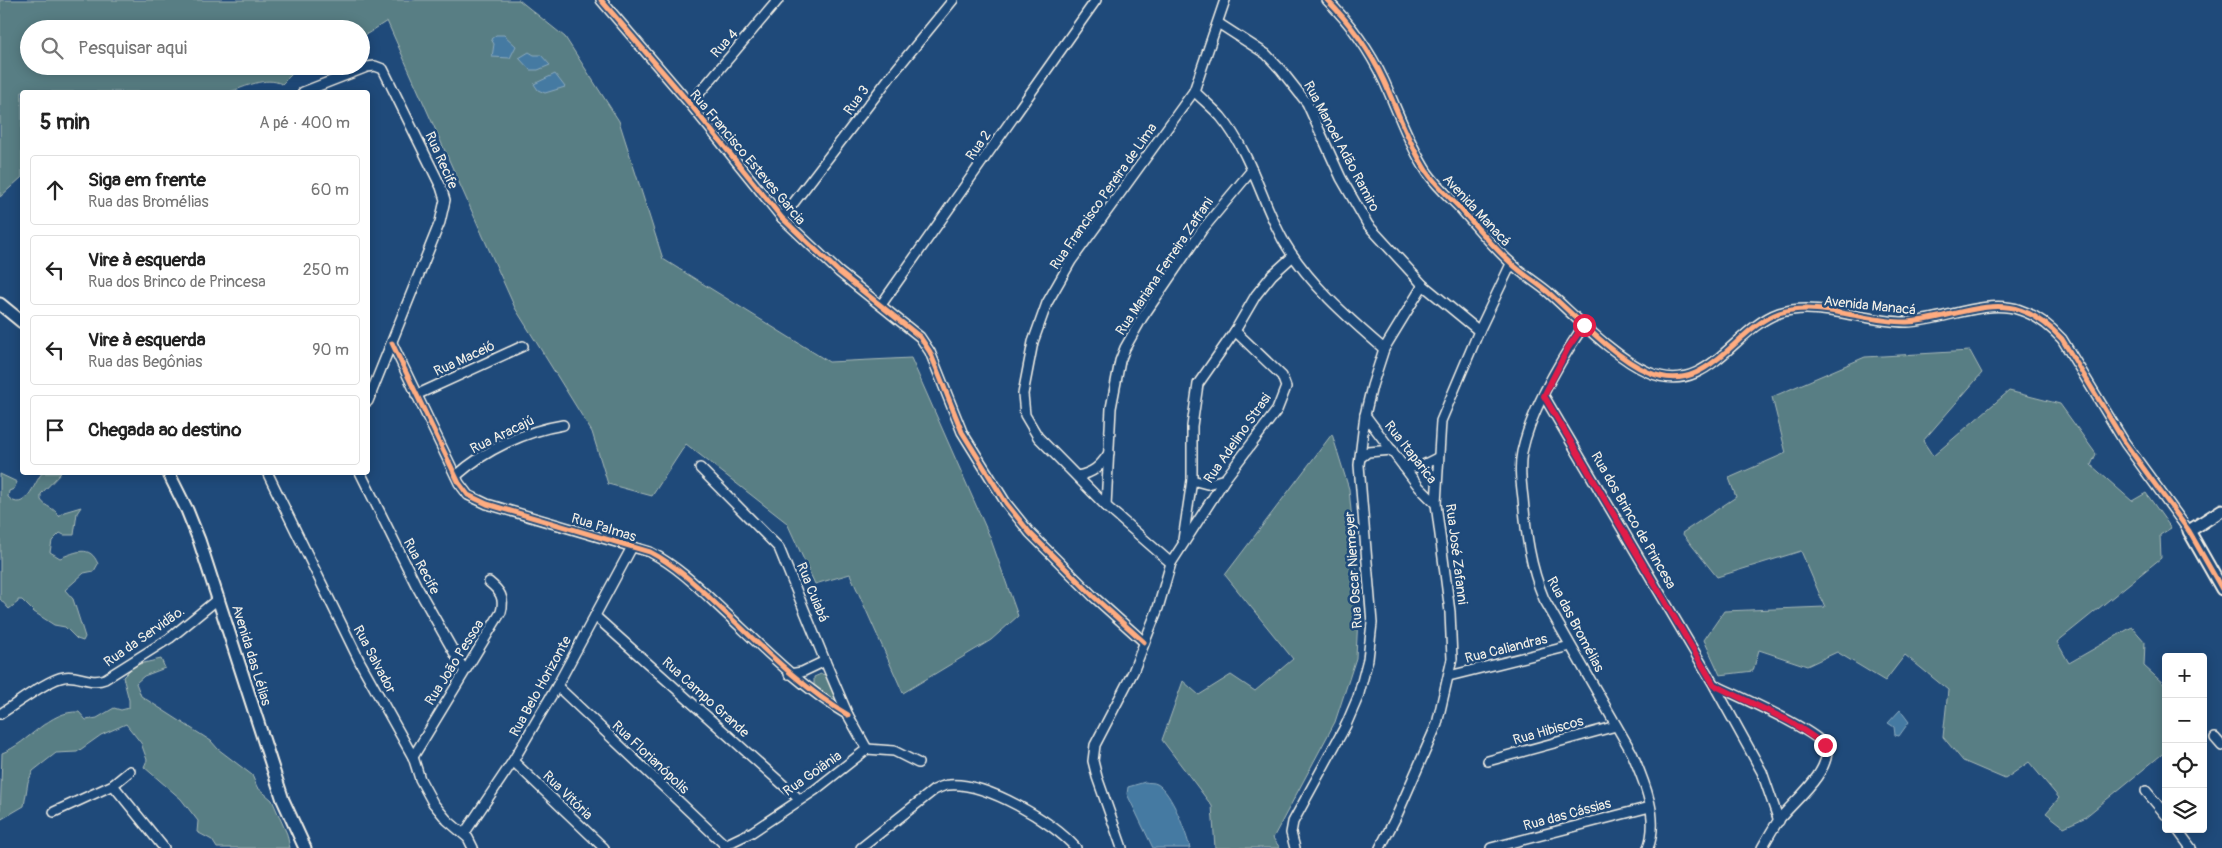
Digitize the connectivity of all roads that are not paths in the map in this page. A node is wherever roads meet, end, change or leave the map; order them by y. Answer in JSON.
{"nodes":[{"id":1,"x":601,"y":0,"type":"edge"},
{"id":2,"x":778,"y":0,"type":"edge"},
{"id":3,"x":953,"y":0,"type":"edge"},
{"id":4,"x":1096,"y":0,"type":"edge"},
{"id":5,"x":1225,"y":0,"type":"edge"},
{"id":6,"x":1327,"y":0,"type":"edge"},
{"id":7,"x":1218,"y":23,"type":"junction"},
{"id":8,"x":370,"y":67,"type":"edge"},
{"id":9,"x":347,"y":75,"type":"edge"},
{"id":10,"x":308,"y":90,"type":"edge"},
{"id":11,"x":1194,"y":91,"type":"junction"},
{"id":12,"x":690,"y":104,"type":"junction"},
{"id":13,"x":1252,"y":170,"type":"junction"},
{"id":14,"x":782,"y":218,"type":"junction"},
{"id":15,"x":1293,"y":256,"type":"junction"},
{"id":16,"x":1512,"y":264,"type":"junction"},
{"id":17,"x":1423,"y":285,"type":"junction"},
{"id":18,"x":0,"y":304,"type":"edge"},
{"id":19,"x":881,"y":305,"type":"junction"},
{"id":20,"x":20,"y":320,"type":"edge"},
{"id":21,"x":1584,"y":325,"type":"junction"},
{"id":22,"x":1235,"y":331,"type":"junction"},
{"id":23,"x":1479,"y":331,"type":"junction"},
{"id":24,"x":392,"y":343,"type":"junction"},
{"id":25,"x":523,"y":346,"type":"dead end"},
{"id":26,"x":1384,"y":348,"type":"junction"},
{"id":27,"x":416,"y":395,"type":"junction"},
{"id":28,"x":370,"y":396,"type":"edge"},
{"id":29,"x":1544,"y":396,"type":"junction"},
{"id":30,"x":1365,"y":415,"type":"junction"},
{"id":31,"x":563,"y":425,"type":"dead end"},
{"id":32,"x":1392,"y":450,"type":"junction"},
{"id":33,"x":1109,"y":453,"type":"junction"},
{"id":34,"x":1360,"y":458,"type":"junction"},
{"id":35,"x":1437,"y":458,"type":"junction"},
{"id":36,"x":1404,"y":467,"type":"junction"},
{"id":37,"x":700,"y":468,"type":"dead end"},
{"id":38,"x":170,"y":475,"type":"edge"},
{"id":39,"x":268,"y":475,"type":"edge"},
{"id":40,"x":361,"y":475,"type":"edge"},
{"id":41,"x":456,"y":476,"type":"junction"},
{"id":42,"x":1077,"y":476,"type":"junction"},
{"id":43,"x":1225,"y":479,"type":"junction"},
{"id":44,"x":1192,"y":480,"type":"junction"},
{"id":45,"x":1436,"y":504,"type":"junction"},
{"id":46,"x":1106,"y":506,"type":"junction"},
{"id":47,"x":2222,"y":510,"type":"edge"},
{"id":48,"x":2189,"y":531,"type":"junction"},
{"id":49,"x":1183,"y":543,"type":"junction"},
{"id":50,"x":632,"y":547,"type":"junction"},
{"id":51,"x":1171,"y":563,"type":"junction"},
{"id":52,"x":489,"y":582,"type":"dead end"},
{"id":53,"x":2222,"y":589,"type":"edge"},
{"id":54,"x":219,"y":598,"type":"junction"},
{"id":55,"x":595,"y":616,"type":"junction"},
{"id":56,"x":1144,"y":642,"type":"junction"},
{"id":57,"x":1570,"y":646,"type":"junction"},
{"id":58,"x":824,"y":661,"type":"junction"},
{"id":59,"x":464,"y":670,"type":"junction"},
{"id":60,"x":789,"y":674,"type":"junction"},
{"id":61,"x":1449,"y":676,"type":"junction"},
{"id":62,"x":1714,"y":685,"type":"junction"},
{"id":63,"x":557,"y":686,"type":"junction"},
{"id":64,"x":0,"y":714,"type":"edge"},
{"id":65,"x":848,"y":715,"type":"junction"},
{"id":66,"x":1616,"y":726,"type":"junction"},
{"id":67,"x":2216,"y":738,"type":"dead end"},
{"id":68,"x":2222,"y":746,"type":"edge"},
{"id":69,"x":867,"y":749,"type":"junction"},
{"id":70,"x":413,"y":757,"type":"junction"},
{"id":71,"x":513,"y":761,"type":"junction"},
{"id":72,"x":1488,"y":761,"type":"dead end"},
{"id":73,"x":918,"y":763,"type":"dead end"},
{"id":74,"x":130,"y":770,"type":"dead end"},
{"id":75,"x":113,"y":785,"type":"junction"},
{"id":76,"x":2146,"y":791,"type":"dead end"},
{"id":77,"x":799,"y":799,"type":"junction"},
{"id":78,"x":1650,"y":807,"type":"junction"},
{"id":79,"x":2162,"y":810,"type":"edge"},
{"id":80,"x":54,"y":812,"type":"dead end"},
{"id":81,"x":1779,"y":821,"type":"junction"},
{"id":82,"x":2180,"y":833,"type":"edge"},
{"id":83,"x":466,"y":836,"type":"junction"},
{"id":84,"x":725,"y":847,"type":"edge"},
{"id":85,"x":164,"y":848,"type":"edge"},
{"id":86,"x":305,"y":848,"type":"edge"},
{"id":87,"x":474,"y":848,"type":"edge"},
{"id":88,"x":482,"y":848,"type":"edge"},
{"id":89,"x":604,"y":848,"type":"edge"},
{"id":90,"x":861,"y":848,"type":"edge"},
{"id":91,"x":1076,"y":848,"type":"edge"},
{"id":92,"x":1122,"y":848,"type":"edge"},
{"id":93,"x":1295,"y":848,"type":"edge"},
{"id":94,"x":1380,"y":848,"type":"edge"},
{"id":95,"x":1491,"y":848,"type":"edge"},
{"id":96,"x":1648,"y":848,"type":"edge"},
{"id":97,"x":1762,"y":848,"type":"edge"},
{"id":98,"x":2192,"y":848,"type":"edge"}],
"edges":[{"from":1,"to":12,"type":"street","name":"Rua Francisco Esteves Garcia"},
{"from":2,"to":12,"type":"street","name":"Rua 4"},
{"from":3,"to":14,"type":"street","name":"Rua 3"},
{"from":4,"to":19,"type":"street","name":"Rua 2"},
{"from":5,"to":7,"type":"street","name":"Rua Francisco Pereira de Lima"},
{"from":6,"to":16,"type":"street","name":"Avenida Manacá"},
{"from":7,"to":11,"type":"street","name":"Rua Francisco Pereira de Lima"},
{"from":7,"to":17,"type":"street","name":"Rua Manoel Adão Ramiro"},
{"from":8,"to":24,"type":"street","name":"Rua Recife"},
{"from":9,"to":10,"type":"street","name":"Rua Recife"},
{"from":11,"to":13,"type":"street"},
{"from":11,"to":42,"type":"street","name":"Rua Francisco Pereira de Lima"},
{"from":12,"to":14,"type":"street","name":"Rua Francisco Esteves Garcia"},
{"from":13,"to":15,"type":"street"},
{"from":13,"to":33,"type":"street","name":"Rua Mariana Ferreira Zaffani"},
{"from":14,"to":19,"type":"street","name":"Rua Francisco Esteves Garcia"},
{"from":15,"to":22,"type":"street"},
{"from":15,"to":26,"type":"street"},
{"from":16,"to":21,"type":"street","name":"Avenida Manacá"},
{"from":16,"to":23,"type":"street","name":"Rua José Zafanni"},
{"from":17,"to":23,"type":"street","name":"Rua Manoel Adão Ramiro"},
{"from":17,"to":26,"type":"street","name":"Rua Oscar Niemeyer"},
{"from":18,"to":20,"type":"street"},
{"from":19,"to":56,"type":"street","name":"Rua Francisco Esteves Garcia"},
{"from":21,"to":29,"type":"street","name":"Rua das Bromélias"},
{"from":21,"to":48,"type":"street","name":"Avenida Manacá"},
{"from":22,"to":43,"type":"street","name":"Rua Adelino Strasi"},
{"from":22,"to":44,"type":"street"},
{"from":23,"to":35,"type":"street","name":"Rua José Zafanni"},
{"from":24,"to":27,"type":"street","name":"Rua Palmas"},
{"from":24,"to":28,"type":"street","name":"Rua Recife"},
{"from":25,"to":27,"type":"street","name":"Rua Maceió"},
{"from":26,"to":30,"type":"street","name":"Rua Oscar Niemeyer"},
{"from":27,"to":41,"type":"street","name":"Rua Palmas"},
{"from":29,"to":57,"type":"street","name":"Rua das Bromélias"},
{"from":29,"to":62,"type":"street","name":"Rua dos Brinco de Princesa"},
{"from":30,"to":32,"type":"street","name":"Rua Itaparica"},
{"from":30,"to":34,"type":"street","name":"Rua Oscar Niemeyer"},
{"from":31,"to":41,"type":"street","name":"Rua Aracajú"},
{"from":32,"to":34,"type":"street"},
{"from":32,"to":36,"type":"street","name":"Rua Itaparica"},
{"from":33,"to":42,"type":"street"},
{"from":33,"to":46,"type":"street","name":"Rua Mariana Ferreira Zaffani"},
{"from":34,"to":93,"type":"street","name":"Rua Oscar Niemeyer"},
{"from":35,"to":36,"type":"street"},
{"from":35,"to":45,"type":"street","name":"Rua José Zafanni"},
{"from":36,"to":45,"type":"street","name":"Rua Itaparica"},
{"from":37,"to":58,"type":"street","name":"Rua Cuiabá"},
{"from":38,"to":54,"type":"street","name":"Avenida das Lélias"},
{"from":39,"to":70,"type":"street","name":"Rua Salvador"},
{"from":40,"to":59,"type":"street","name":"Rua Recife"},
{"from":41,"to":50,"type":"street","name":"Rua Palmas"},
{"from":42,"to":46,"type":"street","name":"Rua Francisco Pereira de Lima"},
{"from":43,"to":44,"type":"street"},
{"from":43,"to":49,"type":"street","name":"Rua Adelino Strasi"},
{"from":44,"to":49,"type":"street"},
{"from":45,"to":61,"type":"street","name":"Rua José Zafanni"},
{"from":46,"to":51,"type":"street","name":"Rua Francisco Pereira de Lima"},
{"from":47,"to":48,"type":"street"},
{"from":48,"to":53,"type":"street","name":"Avenida Manacá"},
{"from":49,"to":51,"type":"street","name":"Rua Adelino Strasi"},
{"from":50,"to":55,"type":"street","name":"Rua Belo Horizonte"},
{"from":50,"to":60,"type":"street","name":"Rua Palmas"},
{"from":51,"to":56,"type":"street","name":"Rua Adelino Strasi"},
{"from":52,"to":59,"type":"street","name":"Rua João Pessoa"},
{"from":54,"to":64,"type":"street","name":"Rua da Servidão."},
{"from":54,"to":86,"type":"street","name":"Avenida das Lélias"},
{"from":55,"to":63,"type":"street","name":"Rua Belo Horizonte"},
{"from":55,"to":77,"type":"street","name":"Rua Campo Grande"},
{"from":56,"to":92,"type":"street","name":"Rua Adelino Strasi"},
{"from":57,"to":61,"type":"street","name":"Rua Caliandras"},
{"from":57,"to":66,"type":"street","name":"Rua das Bromélias"},
{"from":58,"to":60,"type":"street"},
{"from":58,"to":65,"type":"street","name":"Rua Cuiabá"},
{"from":59,"to":70,"type":"street","name":"Rua João Pessoa"},
{"from":60,"to":65,"type":"street","name":"Rua Palmas"},
{"from":61,"to":94,"type":"street","name":"Rua José Zafanni"},
{"from":62,"to":81,"type":"street","name":"Rua dos Brinco de Princesa"},
{"from":62,"to":81,"type":"street"},
{"from":63,"to":71,"type":"street","name":"Rua Belo Horizonte"},
{"from":63,"to":84,"type":"street","name":"Rua Florianópolis"},
{"from":65,"to":69,"type":"street","name":"Rua Cuiabá"},
{"from":66,"to":72,"type":"street","name":"Rua Hibiscos"},
{"from":66,"to":78,"type":"street","name":"Rua das Bromélias"},
{"from":67,"to":68,"type":"street"},
{"from":69,"to":73,"type":"street"},
{"from":69,"to":77,"type":"street","name":"Rua Goiânia"},
{"from":70,"to":83,"type":"street","name":"Rua Salvador"},
{"from":71,"to":83,"type":"street","name":"Rua Belo Horizonte"},
{"from":71,"to":89,"type":"street","name":"Rua Vitória"},
{"from":74,"to":75,"type":"street"},
{"from":75,"to":80,"type":"street"},
{"from":75,"to":85,"type":"street"},
{"from":76,"to":79,"type":"street"},
{"from":77,"to":84,"type":"street","name":"Rua Goiânia"},
{"from":78,"to":95,"type":"street","name":"Rua das Cássias"},
{"from":78,"to":96,"type":"street","name":"Rua das Bromélias"},
{"from":81,"to":97,"type":"street"},
{"from":82,"to":98,"type":"street"},
{"from":83,"to":87,"type":"street","name":"Rua Salvador"},
{"from":83,"to":88,"type":"street"},
{"from":90,"to":91,"type":"street"}]}
